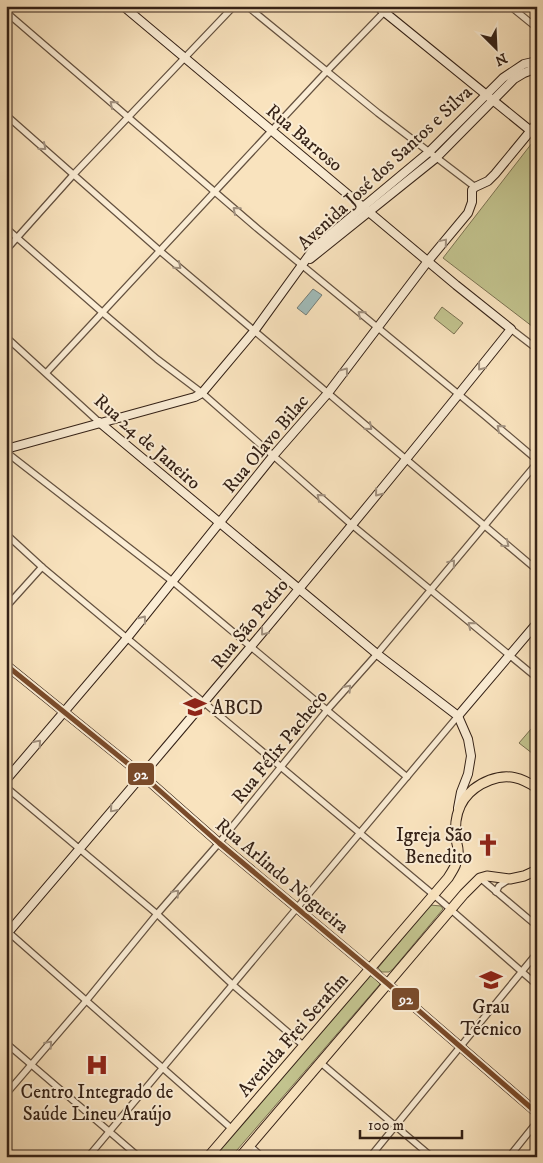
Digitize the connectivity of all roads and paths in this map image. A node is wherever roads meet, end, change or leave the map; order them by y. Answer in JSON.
{"nodes":[{"id":1,"x":123,"y":6,"type":"edge"},
{"id":2,"x":234,"y":6,"type":"edge"},
{"id":3,"x":247,"y":6,"type":"edge"},
{"id":4,"x":377,"y":6,"type":"edge"},
{"id":5,"x":510,"y":6,"type":"edge"},
{"id":6,"x":387,"y":9,"type":"edge"},
{"id":7,"x":6,"y":12,"type":"edge"},
{"id":8,"x":537,"y":28,"type":"edge"},
{"id":9,"x":185,"y":58,"type":"junction"},
{"id":10,"x":537,"y":61,"type":"edge"},
{"id":11,"x":537,"y":68,"type":"edge"},
{"id":12,"x":326,"y":71,"type":"junction"},
{"id":13,"x":487,"y":94,"type":"junction"},
{"id":14,"x":494,"y":100,"type":"junction"},
{"id":15,"x":6,"y":115,"type":"edge"},
{"id":16,"x":128,"y":117,"type":"junction"},
{"id":17,"x":537,"y":123,"type":"edge"},
{"id":18,"x":271,"y":130,"type":"junction"},
{"id":19,"x":534,"y":133,"type":"edge"},
{"id":20,"x":433,"y":155,"type":"junction"},
{"id":21,"x":74,"y":174,"type":"junction"},
{"id":22,"x":475,"y":187,"type":"junction"},
{"id":23,"x":215,"y":191,"type":"junction"},
{"id":24,"x":363,"y":206,"type":"junction"},
{"id":25,"x":370,"y":212,"type":"junction"},
{"id":26,"x":6,"y":228,"type":"edge"},
{"id":27,"x":17,"y":238,"type":"junction"},
{"id":28,"x":6,"y":250,"type":"edge"},
{"id":29,"x":160,"y":251,"type":"junction"},
{"id":30,"x":428,"y":261,"type":"junction"},
{"id":31,"x":303,"y":264,"type":"junction"},
{"id":32,"x":102,"y":313,"type":"junction"},
{"id":33,"x":377,"y":328,"type":"junction"},
{"id":34,"x":511,"y":329,"type":"junction"},
{"id":35,"x":255,"y":330,"type":"junction"},
{"id":36,"x":6,"y":336,"type":"edge"},
{"id":37,"x":537,"y":349,"type":"edge"},
{"id":38,"x":47,"y":372,"type":"junction"},
{"id":39,"x":202,"y":393,"type":"junction"},
{"id":40,"x":328,"y":393,"type":"junction"},
{"id":41,"x":459,"y":394,"type":"junction"},
{"id":42,"x":99,"y":422,"type":"junction"},
{"id":43,"x":6,"y":448,"type":"edge"},
{"id":44,"x":6,"y":452,"type":"edge"},
{"id":45,"x":273,"y":456,"type":"junction"},
{"id":46,"x":406,"y":459,"type":"junction"},
{"id":47,"x":537,"y":461,"type":"edge"},
{"id":48,"x":220,"y":523,"type":"junction"},
{"id":49,"x":352,"y":525,"type":"junction"},
{"id":50,"x":485,"y":525,"type":"junction"},
{"id":51,"x":6,"y":534,"type":"edge"},
{"id":52,"x":42,"y":567,"type":"junction"},
{"id":53,"x":537,"y":570,"type":"edge"},
{"id":54,"x":172,"y":581,"type":"junction"},
{"id":55,"x":298,"y":589,"type":"junction"},
{"id":56,"x":430,"y":590,"type":"junction"},
{"id":57,"x":6,"y":608,"type":"edge"},
{"id":58,"x":537,"y":622,"type":"edge"},
{"id":59,"x":127,"y":638,"type":"junction"},
{"id":60,"x":252,"y":647,"type":"junction"},
{"id":61,"x":377,"y":654,"type":"junction"},
{"id":62,"x":509,"y":656,"type":"junction"},
{"id":63,"x":6,"y":665,"type":"edge"},
{"id":64,"x":537,"y":678,"type":"edge"},
{"id":65,"x":204,"y":702,"type":"junction"},
{"id":66,"x":328,"y":710,"type":"junction"},
{"id":67,"x":64,"y":713,"type":"junction"},
{"id":68,"x":458,"y":716,"type":"junction"},
{"id":69,"x":282,"y":767,"type":"junction"},
{"id":70,"x":142,"y":775,"type":"junction"},
{"id":71,"x":407,"y":777,"type":"junction"},
{"id":72,"x":537,"y":779,"type":"edge"},
{"id":73,"x":6,"y":780,"type":"edge"},
{"id":74,"x":524,"y":780,"type":"junction"},
{"id":75,"x":6,"y":787,"type":"edge"},
{"id":76,"x":537,"y":788,"type":"edge"},
{"id":77,"x":458,"y":808,"type":"junction"},
{"id":78,"x":360,"y":833,"type":"junction"},
{"id":79,"x":219,"y":843,"type":"junction"},
{"id":80,"x":79,"y":848,"type":"junction"},
{"id":81,"x":537,"y":870,"type":"edge"},
{"id":82,"x":480,"y":878,"type":"junction"},
{"id":83,"x":510,"y":879,"type":"junction"},
{"id":84,"x":496,"y":892,"type":"junction"},
{"id":85,"x":434,"y":895,"type":"junction"},
{"id":86,"x":297,"y":908,"type":"junction"},
{"id":87,"x":451,"y":910,"type":"junction"},
{"id":88,"x":157,"y":914,"type":"junction"},
{"id":89,"x":537,"y":926,"type":"edge"},
{"id":90,"x":7,"y":932,"type":"edge"},
{"id":91,"x":537,"y":953,"type":"edge"},
{"id":92,"x":370,"y":969,"type":"junction"},
{"id":93,"x":522,"y":972,"type":"junction"},
{"id":94,"x":388,"y":984,"type":"junction"},
{"id":95,"x":233,"y":985,"type":"junction"},
{"id":96,"x":537,"y":985,"type":"edge"},
{"id":97,"x":86,"y":1001,"type":"junction"},
{"id":98,"x":6,"y":1043,"type":"edge"},
{"id":99,"x":304,"y":1046,"type":"junction"},
{"id":100,"x":460,"y":1047,"type":"junction"},
{"id":101,"x":321,"y":1063,"type":"junction"},
{"id":102,"x":31,"y":1064,"type":"junction"},
{"id":103,"x":164,"y":1068,"type":"junction"},
{"id":104,"x":6,"y":1094,"type":"edge"},
{"id":105,"x":537,"y":1113,"type":"edge"},
{"id":106,"x":537,"y":1122,"type":"edge"},
{"id":107,"x":394,"y":1126,"type":"junction"},
{"id":108,"x":232,"y":1129,"type":"junction"},
{"id":109,"x":109,"y":1131,"type":"junction"},
{"id":110,"x":249,"y":1146,"type":"junction"},
{"id":111,"x":88,"y":1157,"type":"edge"},
{"id":112,"x":139,"y":1157,"type":"edge"},
{"id":113,"x":208,"y":1157,"type":"edge"},
{"id":114,"x":240,"y":1157,"type":"edge"},
{"id":115,"x":262,"y":1157,"type":"edge"},
{"id":116,"x":370,"y":1157,"type":"edge"},
{"id":117,"x":432,"y":1157,"type":"edge"},
{"id":118,"x":509,"y":1157,"type":"edge"}],
"edges":[{"from":1,"to":9,"type":"street","name":"Rua Barroso"},
{"from":2,"to":9,"type":"street"},
{"from":3,"to":12,"type":"street"},
{"from":4,"to":6,"type":"street"},
{"from":5,"to":8,"type":"street"},
{"from":6,"to":12,"type":"street"},
{"from":6,"to":13,"type":"street"},
{"from":16,"to":7,"type":"street","one_way":true},
{"from":9,"to":16,"type":"street"},
{"from":9,"to":18,"type":"street","name":"Rua Barroso"},
{"from":10,"to":13,"type":"street","name":"Avenida José dos Santos e Silva"},
{"from":11,"to":14,"type":"street","name":"Avenida José dos Santos e Silva"},
{"from":12,"to":18,"type":"street"},
{"from":12,"to":20,"type":"street"},
{"from":13,"to":14,"type":"street"},
{"from":13,"to":20,"type":"street","name":"Avenida José dos Santos e Silva"},
{"from":14,"to":19,"type":"street"},
{"from":14,"to":20,"type":"street","name":"Avenida José dos Santos e Silva"},
{"from":15,"to":21,"type":"street","one_way":true},
{"from":16,"to":21,"type":"street"},
{"from":16,"to":23,"type":"street"},
{"from":17,"to":19,"type":"street"},
{"from":18,"to":23,"type":"street"},
{"from":18,"to":24,"type":"street","name":"Rua Barroso"},
{"from":19,"to":22,"type":"street"},
{"from":20,"to":22,"type":"street"},
{"from":20,"to":24,"type":"street","name":"Avenida José dos Santos e Silva"},
{"from":20,"to":25,"type":"street","name":"Avenida José dos Santos e Silva"},
{"from":21,"to":27,"type":"street"},
{"from":21,"to":29,"type":"street"},
{"from":30,"to":22,"type":"street","name":"Rua Olavo Bilac","one_way":true},
{"from":23,"to":29,"type":"street"},
{"from":31,"to":23,"type":"street","one_way":true},
{"from":24,"to":25,"type":"street","name":"Rua Barroso"},
{"from":24,"to":31,"type":"street","name":"Avenida José dos Santos e Silva"},
{"from":25,"to":30,"type":"street","name":"Rua Barroso"},
{"from":25,"to":31,"type":"street","name":"Avenida José dos Santos e Silva"},
{"from":26,"to":27,"type":"street"},
{"from":27,"to":28,"type":"street"},
{"from":27,"to":32,"type":"street"},
{"from":29,"to":32,"type":"street"},
{"from":29,"to":35,"type":"street","one_way":true},
{"from":30,"to":33,"type":"street","name":"Rua Olavo Bilac"},
{"from":30,"to":34,"type":"street","name":"Rua Barroso"},
{"from":33,"to":31,"type":"street","one_way":true},
{"from":31,"to":35,"type":"street","name":"Avenida José dos Santos e Silva"},
{"from":32,"to":38,"type":"street"},
{"from":32,"to":39,"type":"street"},
{"from":40,"to":33,"type":"street","name":"Rua Olavo Bilac","one_way":true},
{"from":33,"to":41,"type":"street"},
{"from":34,"to":37,"type":"street","name":"Rua Barroso"},
{"from":34,"to":41,"type":"street","name":"Rua São Pedro","one_way":true},
{"from":35,"to":39,"type":"street","name":"Avenida José dos Santos e Silva"},
{"from":35,"to":40,"type":"street"},
{"from":36,"to":38,"type":"street","name":"Rua 24 de Janeiro"},
{"from":38,"to":42,"type":"street","name":"Rua 24 de Janeiro"},
{"from":39,"to":42,"type":"street"},
{"from":39,"to":45,"type":"street"},
{"from":40,"to":45,"type":"street","name":"Rua Olavo Bilac"},
{"from":40,"to":46,"type":"street","one_way":true},
{"from":41,"to":46,"type":"street","name":"Rua São Pedro"},
{"from":47,"to":41,"type":"street","one_way":true},
{"from":42,"to":43,"type":"street"},
{"from":42,"to":48,"type":"street","name":"Rua 24 de Janeiro"},
{"from":44,"to":54,"type":"street"},
{"from":45,"to":48,"type":"street","name":"Rua Olavo Bilac"},
{"from":49,"to":45,"type":"street","one_way":true},
{"from":46,"to":49,"type":"street","name":"Rua São Pedro","one_way":true},
{"from":46,"to":50,"type":"street"},
{"from":47,"to":50,"type":"street","name":"Rua Félix Pacheco"},
{"from":48,"to":54,"type":"street","name":"Rua Olavo Bilac"},
{"from":48,"to":55,"type":"street","name":"Rua 24 de Janeiro"},
{"from":49,"to":55,"type":"street","name":"Rua São Pedro"},
{"from":49,"to":56,"type":"street"},
{"from":50,"to":53,"type":"street","one_way":true},
{"from":56,"to":50,"type":"street","name":"Rua Félix Pacheco","one_way":true},
{"from":51,"to":52,"type":"street"},
{"from":52,"to":57,"type":"street"},
{"from":52,"to":59,"type":"street"},
{"from":59,"to":54,"type":"street","name":"Rua Olavo Bilac","one_way":true},
{"from":54,"to":60,"type":"street"},
{"from":55,"to":60,"type":"street","name":"Rua São Pedro","one_way":true},
{"from":55,"to":61,"type":"street","name":"Rua 24 de Janeiro"},
{"from":56,"to":61,"type":"street","name":"Rua Félix Pacheco"},
{"from":62,"to":56,"type":"street","one_way":true},
{"from":58,"to":62,"type":"street"},
{"from":59,"to":65,"type":"street"},
{"from":59,"to":67,"type":"street","name":"Rua Olavo Bilac"},
{"from":60,"to":65,"type":"street","name":"Rua São Pedro"},
{"from":60,"to":66,"type":"street"},
{"from":66,"to":61,"type":"street","name":"Rua Félix Pacheco","one_way":true},
{"from":61,"to":68,"type":"street","name":"Rua 24 de Janeiro"},
{"from":62,"to":64,"type":"street"},
{"from":62,"to":68,"type":"street"},
{"from":63,"to":67,"type":"street","name":"Rua Arlindo Nogueira"},
{"from":65,"to":69,"type":"street"},
{"from":65,"to":70,"type":"street","name":"Rua São Pedro"},
{"from":66,"to":69,"type":"street","name":"Rua Félix Pacheco"},
{"from":66,"to":71,"type":"street"},
{"from":67,"to":70,"type":"street","name":"Rua Arlindo Nogueira"},
{"from":73,"to":67,"type":"street","name":"Rua Olavo Bilac","one_way":true},
{"from":68,"to":71,"type":"street"},
{"from":68,"to":77,"type":"street"},
{"from":69,"to":78,"type":"street"},
{"from":69,"to":79,"type":"street","name":"Rua Félix Pacheco"},
{"from":70,"to":79,"type":"street","name":"Rua Arlindo Nogueira"},
{"from":70,"to":80,"type":"street","name":"Rua São Pedro","one_way":true},
{"from":71,"to":78,"type":"street"},
{"from":72,"to":74,"type":"street"},
{"from":74,"to":76,"type":"main road"},
{"from":74,"to":77,"type":"main road"},
{"from":75,"to":80,"type":"street"},
{"from":77,"to":85,"type":"main road","name":"Avenida Frei Serafim"},
{"from":78,"to":85,"type":"street"},
{"from":78,"to":86,"type":"street"},
{"from":79,"to":86,"type":"street","name":"Rua Arlindo Nogueira"},
{"from":88,"to":79,"type":"street","name":"Rua Félix Pacheco","one_way":true},
{"from":80,"to":88,"type":"street"},
{"from":80,"to":90,"type":"street","name":"Rua São Pedro"},
{"from":81,"to":83,"type":"main road"},
{"from":82,"to":83,"type":"main road"},
{"from":82,"to":84,"type":"street"},
{"from":82,"to":87,"type":"main road"},
{"from":83,"to":84,"type":"street"},
{"from":84,"to":89,"type":"street"},
{"from":85,"to":87,"type":"street"},
{"from":85,"to":92,"type":"main road","name":"Avenida Frei Serafim"},
{"from":86,"to":92,"type":"street","name":"Rua Arlindo Nogueira"},
{"from":86,"to":95,"type":"street"},
{"from":87,"to":93,"type":"street"},
{"from":87,"to":94,"type":"main road"},
{"from":88,"to":95,"type":"street"},
{"from":88,"to":97,"type":"street","name":"Rua Félix Pacheco"},
{"from":90,"to":97,"type":"street"},
{"from":91,"to":93,"type":"street"},
{"from":92,"to":94,"type":"street","name":"Rua Arlindo Nogueira"},
{"from":92,"to":99,"type":"main road","name":"Avenida Frei Serafim"},
{"from":93,"to":96,"type":"street"},
{"from":93,"to":100,"type":"street"},
{"from":94,"to":100,"type":"street","name":"Rua Arlindo Nogueira"},
{"from":94,"to":101,"type":"main road"},
{"from":95,"to":99,"type":"street"},
{"from":95,"to":103,"type":"street"},
{"from":102,"to":97,"type":"street","name":"Rua Félix Pacheco","one_way":true},
{"from":97,"to":103,"type":"street"},
{"from":98,"to":102,"type":"street"},
{"from":99,"to":108,"type":"main road","name":"Avenida Frei Serafim"},
{"from":100,"to":105,"type":"street","name":"Rua Arlindo Nogueira"},
{"from":100,"to":107,"type":"street"},
{"from":101,"to":107,"type":"street"},
{"from":101,"to":110,"type":"main road"},
{"from":102,"to":104,"type":"street","name":"Rua Félix Pacheco"},
{"from":102,"to":109,"type":"street"},
{"from":103,"to":108,"type":"street"},
{"from":103,"to":109,"type":"street"},
{"from":106,"to":118,"type":"street"},
{"from":107,"to":116,"type":"street"},
{"from":107,"to":117,"type":"street"},
{"from":108,"to":113,"type":"main road","name":"Avenida Frei Serafim"},
{"from":109,"to":111,"type":"street"},
{"from":109,"to":112,"type":"street"},
{"from":110,"to":114,"type":"main road"},
{"from":110,"to":115,"type":"street"}]}
